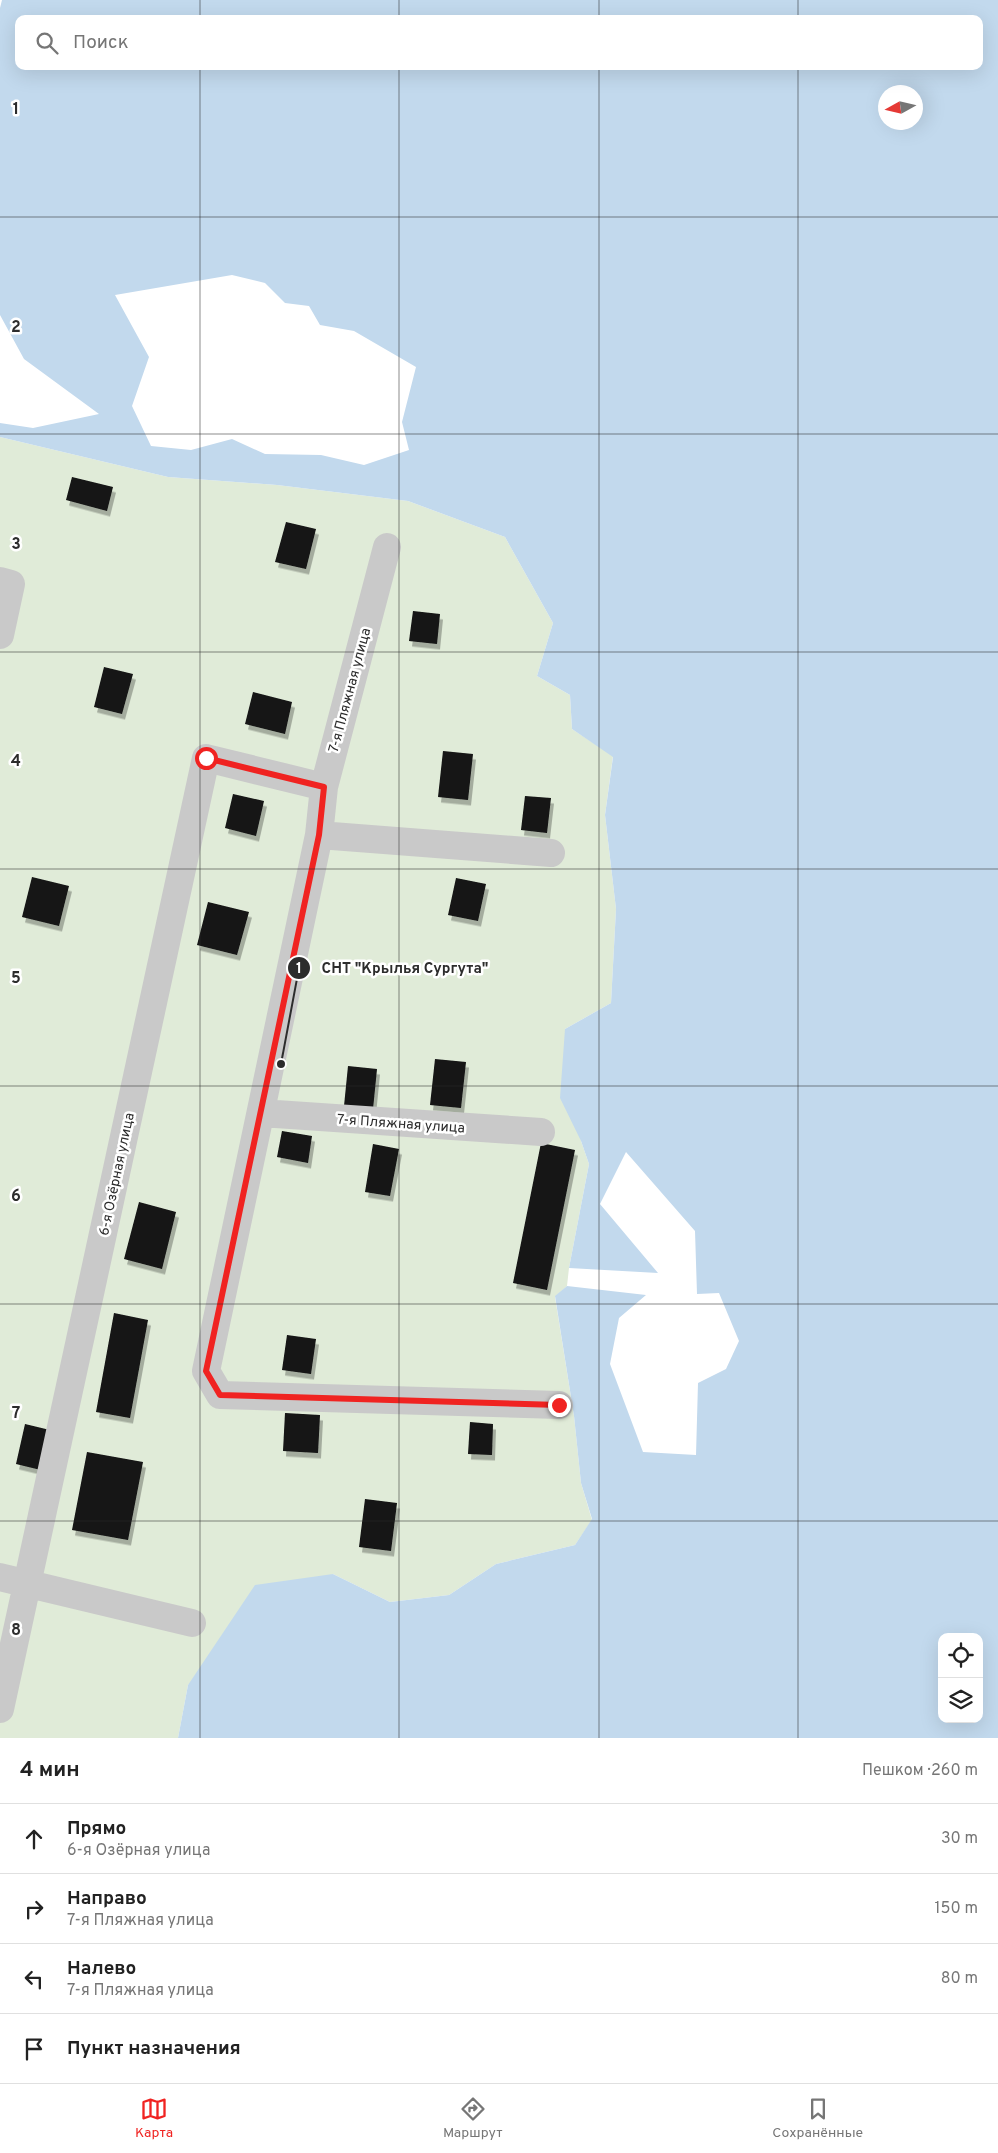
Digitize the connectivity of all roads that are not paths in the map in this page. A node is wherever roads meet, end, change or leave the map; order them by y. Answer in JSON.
{"nodes":[{"id":1,"x":387,"y":547,"type":"dead end"},
{"id":2,"x":6,"y":582,"type":"edge"},
{"id":3,"x":0,"y":635,"type":"edge"},
{"id":4,"x":324,"y":787,"type":"junction"},
{"id":5,"x":319,"y":835,"type":"junction"},
{"id":6,"x":551,"y":853,"type":"dead end"},
{"id":7,"x":261,"y":1113,"type":"junction"},
{"id":8,"x":541,"y":1132,"type":"dead end"},
{"id":9,"x":559,"y":1405,"type":"dead end"},
{"id":10,"x":0,"y":1577,"type":"edge"},
{"id":11,"x":26,"y":1584,"type":"junction"},
{"id":12,"x":192,"y":1623,"type":"dead end"},
{"id":13,"x":0,"y":1709,"type":"edge"}],
"edges":[{"from":1,"to":4,"type":"street","name":"7-я Пляжная улица"},
{"from":2,"to":3,"type":"street"},
{"from":4,"to":5,"type":"street","name":"7-я Пляжная улица"},
{"from":4,"to":11,"type":"street","name":"6-я Озёрная улица"},
{"from":5,"to":6,"type":"street"},
{"from":5,"to":7,"type":"street","name":"7-я Пляжная улица"},
{"from":7,"to":8,"type":"street","name":"7-я Пляжная улица"},
{"from":7,"to":9,"type":"street","name":"7-я Пляжная улица"},
{"from":10,"to":11,"type":"street"},
{"from":11,"to":12,"type":"street"},
{"from":11,"to":13,"type":"street","name":"6-я Озёрная улица"}]}
